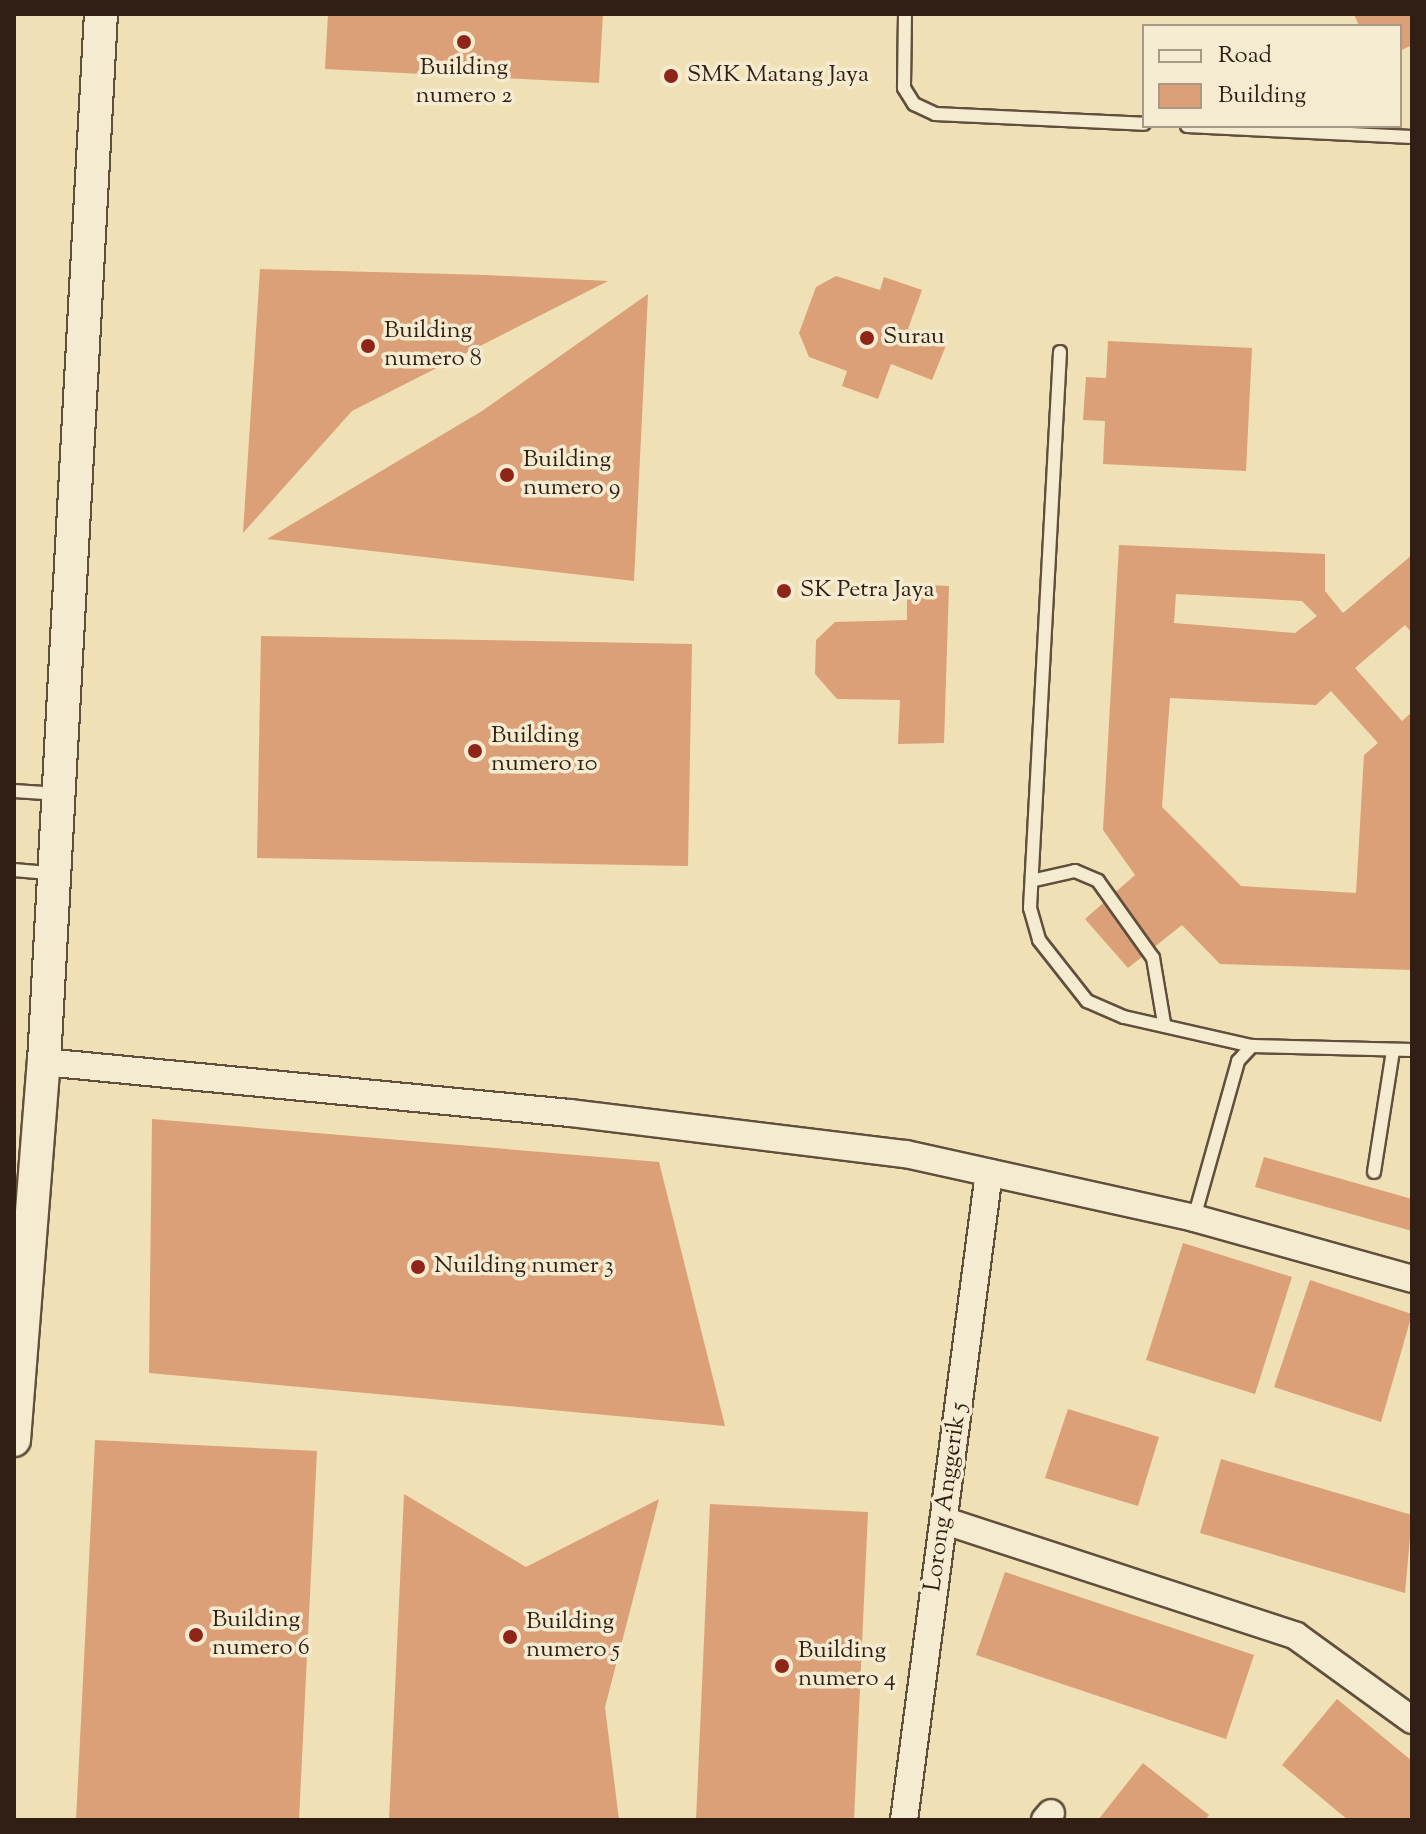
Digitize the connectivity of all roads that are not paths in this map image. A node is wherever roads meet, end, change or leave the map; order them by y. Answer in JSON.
{"nodes":[{"id":1,"x":101,"y":14,"type":"edge"},
{"id":2,"x":905,"y":14,"type":"edge"},
{"id":3,"x":1142,"y":124,"type":"edge"},
{"id":4,"x":1228,"y":128,"type":"edge"},
{"id":5,"x":1412,"y":137,"type":"edge"},
{"id":6,"x":1060,"y":352,"type":"dead end"},
{"id":7,"x":14,"y":791,"type":"edge"},
{"id":8,"x":59,"y":794,"type":"junction"},
{"id":9,"x":14,"y":870,"type":"edge"},
{"id":10,"x":54,"y":873,"type":"junction"},
{"id":11,"x":1035,"y":880,"type":"junction"},
{"id":12,"x":1164,"y":1023,"type":"junction"},
{"id":13,"x":1252,"y":1046,"type":"junction"},
{"id":14,"x":1393,"y":1050,"type":"junction"},
{"id":15,"x":1412,"y":1050,"type":"edge"},
{"id":16,"x":44,"y":1062,"type":"junction"},
{"id":17,"x":1374,"y":1172,"type":"dead end"},
{"id":18,"x":989,"y":1173,"type":"junction"},
{"id":19,"x":1194,"y":1218,"type":"junction"},
{"id":20,"x":1412,"y":1279,"type":"edge"},
{"id":21,"x":14,"y":1440,"type":"edge"},
{"id":22,"x":945,"y":1521,"type":"junction"},
{"id":23,"x":1412,"y":1720,"type":"edge"},
{"id":24,"x":904,"y":1820,"type":"edge"}],
"edges":[{"from":1,"to":8,"type":"street"},
{"from":2,"to":3,"type":"lane"},
{"from":4,"to":5,"type":"lane"},
{"from":6,"to":11,"type":"lane"},
{"from":7,"to":8,"type":"lane"},
{"from":8,"to":10,"type":"street"},
{"from":9,"to":10,"type":"lane"},
{"from":10,"to":16,"type":"street"},
{"from":11,"to":12,"type":"lane"},
{"from":11,"to":12,"type":"lane"},
{"from":12,"to":13,"type":"lane"},
{"from":13,"to":14,"type":"lane"},
{"from":13,"to":19,"type":"lane"},
{"from":14,"to":15,"type":"lane"},
{"from":14,"to":17,"type":"lane"},
{"from":16,"to":18,"type":"street"},
{"from":16,"to":21,"type":"street"},
{"from":18,"to":19,"type":"street"},
{"from":18,"to":22,"type":"street","name":"Lorong Anggerik 5"},
{"from":19,"to":20,"type":"street"},
{"from":22,"to":23,"type":"street"},
{"from":22,"to":24,"type":"street","name":"Lorong Anggerik 5"}]}
